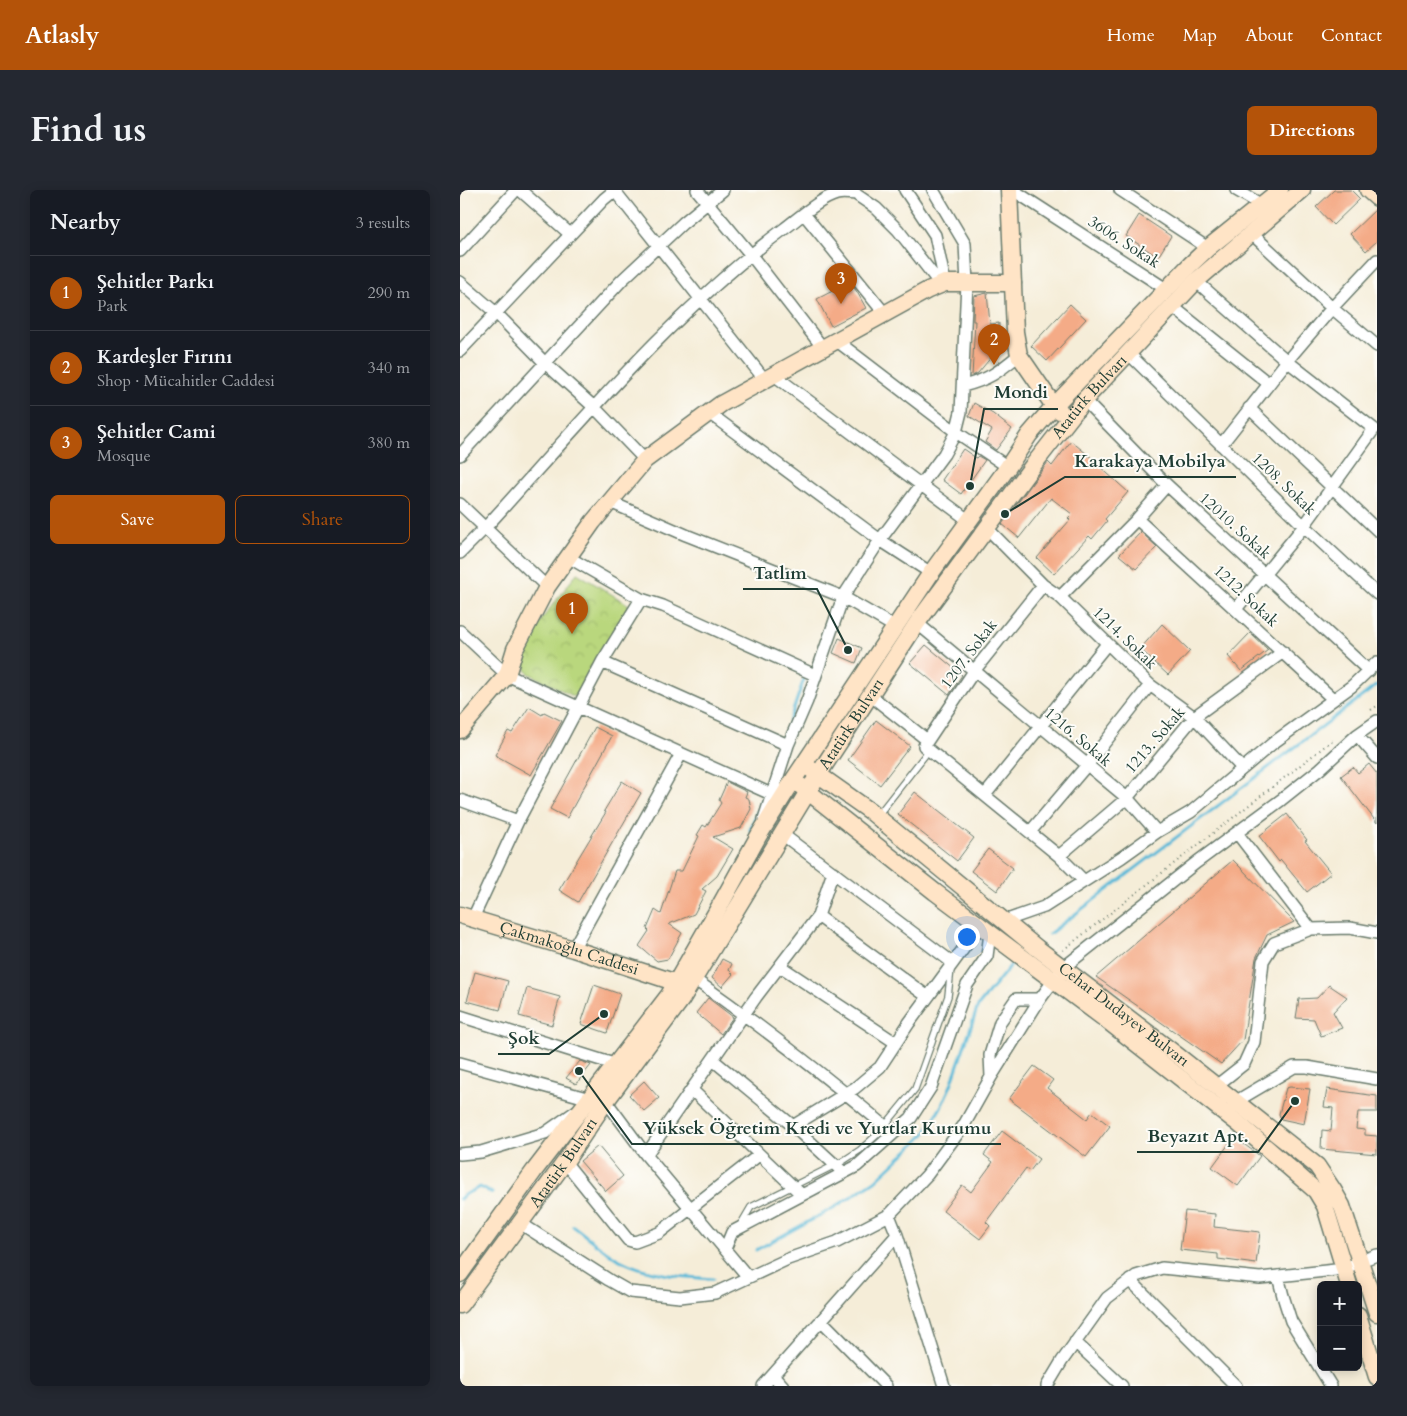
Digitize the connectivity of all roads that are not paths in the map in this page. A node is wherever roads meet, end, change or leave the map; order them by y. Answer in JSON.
{"nodes":[{"id":1,"x":518,"y":190,"type":"edge"},
{"id":2,"x":614,"y":190,"type":"edge"},
{"id":3,"x":697,"y":190,"type":"edge"},
{"id":4,"x":723,"y":190,"type":"edge"},
{"id":5,"x":905,"y":190,"type":"edge"},
{"id":6,"x":933,"y":190,"type":"edge"},
{"id":7,"x":1009,"y":190,"type":"edge"},
{"id":8,"x":1013,"y":190,"type":"edge"},
{"id":9,"x":1120,"y":190,"type":"edge"},
{"id":10,"x":1236,"y":190,"type":"edge"},
{"id":11,"x":1280,"y":190,"type":"edge"},
{"id":12,"x":1302,"y":190,"type":"edge"},
{"id":13,"x":1368,"y":190,"type":"edge"},
{"id":14,"x":853,"y":192,"type":"edge"},
{"id":15,"x":1377,"y":198,"type":"edge"},
{"id":16,"x":708,"y":203,"type":"junction"},
{"id":17,"x":1262,"y":205,"type":"junction"},
{"id":18,"x":804,"y":214,"type":"junction"},
{"id":19,"x":570,"y":234,"type":"junction"},
{"id":20,"x":1252,"y":234,"type":"junction"},
{"id":21,"x":658,"y":246,"type":"junction"},
{"id":22,"x":1208,"y":248,"type":"junction"},
{"id":23,"x":460,"y":251,"type":"edge"},
{"id":24,"x":751,"y":255,"type":"junction"},
{"id":25,"x":1377,"y":260,"type":"edge"},
{"id":26,"x":1196,"y":281,"type":"junction"},
{"id":27,"x":460,"y":282,"type":"edge"},
{"id":28,"x":967,"y":283,"type":"junction"},
{"id":29,"x":1013,"y":283,"type":"junction"},
{"id":30,"x":943,"y":284,"type":"junction"},
{"id":31,"x":1166,"y":289,"type":"junction"},
{"id":32,"x":700,"y":300,"type":"junction"},
{"id":33,"x":1172,"y":306,"type":"junction"},
{"id":34,"x":1332,"y":308,"type":"junction"},
{"id":35,"x":496,"y":313,"type":"junction"},
{"id":36,"x":885,"y":314,"type":"junction"},
{"id":37,"x":830,"y":344,"type":"junction"},
{"id":38,"x":1377,"y":346,"type":"edge"},
{"id":39,"x":460,"y":351,"type":"edge"},
{"id":40,"x":1128,"y":353,"type":"junction"},
{"id":41,"x":1020,"y":355,"type":"junction"},
{"id":42,"x":1286,"y":361,"type":"junction"},
{"id":43,"x":545,"y":364,"type":"junction"},
{"id":44,"x":770,"y":378,"type":"junction"},
{"id":45,"x":1268,"y":383,"type":"junction"},
{"id":46,"x":963,"y":386,"type":"junction"},
{"id":47,"x":1084,"y":400,"type":"junction"},
{"id":48,"x":1054,"y":406,"type":"junction"},
{"id":49,"x":595,"y":408,"type":"junction"},
{"id":50,"x":1249,"y":408,"type":"junction"},
{"id":51,"x":709,"y":413,"type":"junction"},
{"id":52,"x":1069,"y":419,"type":"junction"},
{"id":53,"x":1376,"y":428,"type":"edge"},
{"id":54,"x":956,"y":432,"type":"junction"},
{"id":55,"x":1221,"y":444,"type":"junction"},
{"id":56,"x":460,"y":456,"type":"edge"},
{"id":57,"x":645,"y":460,"type":"junction"},
{"id":58,"x":1008,"y":467,"type":"junction"},
{"id":59,"x":920,"y":485,"type":"junction"},
{"id":60,"x":1167,"y":485,"type":"junction"},
{"id":61,"x":1332,"y":488,"type":"junction"},
{"id":62,"x":610,"y":502,"type":"junction"},
{"id":63,"x":460,"y":504,"type":"edge"},
{"id":64,"x":1137,"y":519,"type":"junction"},
{"id":65,"x":968,"y":520,"type":"junction"},
{"id":66,"x":1304,"y":526,"type":"junction"},
{"id":67,"x":485,"y":528,"type":"junction"},
{"id":68,"x":987,"y":528,"type":"junction"},
{"id":69,"x":1377,"y":530,"type":"edge"},
{"id":70,"x":880,"y":540,"type":"junction"},
{"id":71,"x":460,"y":552,"type":"edge"},
{"id":72,"x":568,"y":557,"type":"junction"},
{"id":73,"x":931,"y":573,"type":"junction"},
{"id":74,"x":1265,"y":575,"type":"junction"},
{"id":75,"x":1044,"y":585,"type":"junction"},
{"id":76,"x":547,"y":587,"type":"junction"},
{"id":77,"x":1377,"y":594,"type":"edge"},
{"id":78,"x":844,"y":597,"type":"junction"},
{"id":79,"x":1060,"y":598,"type":"junction"},
{"id":80,"x":641,"y":599,"type":"junction"},
{"id":81,"x":1236,"y":609,"type":"junction"},
{"id":82,"x":917,"y":623,"type":"junction"},
{"id":83,"x":895,"y":627,"type":"junction"},
{"id":84,"x":460,"y":631,"type":"edge"},
{"id":85,"x":1107,"y":644,"type":"junction"},
{"id":86,"x":1283,"y":652,"type":"junction"},
{"id":87,"x":602,"y":662,"type":"junction"},
{"id":88,"x":1377,"y":662,"type":"edge"},
{"id":89,"x":974,"y":671,"type":"junction"},
{"id":90,"x":1369,"y":671,"type":"junction"},
{"id":91,"x":506,"y":674,"type":"junction"},
{"id":92,"x":815,"y":675,"type":"junction"},
{"id":93,"x":1150,"y":684,"type":"junction"},
{"id":94,"x":870,"y":695,"type":"junction"},
{"id":95,"x":1333,"y":698,"type":"junction"},
{"id":96,"x":578,"y":708,"type":"junction"},
{"id":97,"x":1194,"y":717,"type":"junction"},
{"id":98,"x":1377,"y":721,"type":"edge"},
{"id":99,"x":1040,"y":726,"type":"junction"},
{"id":100,"x":460,"y":730,"type":"edge"},
{"id":101,"x":1357,"y":735,"type":"junction"},
{"id":102,"x":788,"y":745,"type":"junction"},
{"id":103,"x":927,"y":745,"type":"junction"},
{"id":104,"x":681,"y":754,"type":"junction"},
{"id":105,"x":1377,"y":758,"type":"edge"},
{"id":106,"x":805,"y":764,"type":"junction"},
{"id":107,"x":1087,"y":765,"type":"junction"},
{"id":108,"x":1242,"y":768,"type":"junction"},
{"id":109,"x":818,"y":775,"type":"junction"},
{"id":110,"x":794,"y":779,"type":"junction"},
{"id":111,"x":808,"y":792,"type":"junction"},
{"id":112,"x":771,"y":794,"type":"junction"},
{"id":113,"x":985,"y":795,"type":"junction"},
{"id":114,"x":1127,"y":798,"type":"junction"},
{"id":115,"x":460,"y":800,"type":"edge"},
{"id":116,"x":877,"y":816,"type":"junction"},
{"id":117,"x":518,"y":822,"type":"junction"},
{"id":118,"x":1030,"y":832,"type":"junction"},
{"id":119,"x":1157,"y":832,"type":"junction"},
{"id":120,"x":1236,"y":833,"type":"junction"},
{"id":121,"x":782,"y":834,"type":"junction"},
{"id":122,"x":759,"y":835,"type":"junction"},
{"id":123,"x":1059,"y":856,"type":"junction"},
{"id":124,"x":833,"y":872,"type":"junction"},
{"id":125,"x":1084,"y":881,"type":"junction"},
{"id":126,"x":818,"y":916,"type":"junction"},
{"id":127,"x":467,"y":917,"type":"edge"},
{"id":128,"x":1004,"y":921,"type":"junction"},
{"id":129,"x":985,"y":929,"type":"junction"},
{"id":130,"x":1311,"y":929,"type":"junction"},
{"id":131,"x":1377,"y":933,"type":"edge"},
{"id":132,"x":573,"y":949,"type":"junction"},
{"id":133,"x":952,"y":964,"type":"junction"},
{"id":134,"x":780,"y":966,"type":"junction"},
{"id":135,"x":1058,"y":967,"type":"junction"},
{"id":136,"x":694,"y":979,"type":"junction"},
{"id":137,"x":677,"y":983,"type":"junction"},
{"id":138,"x":928,"y":997,"type":"junction"},
{"id":139,"x":1040,"y":999,"type":"junction"},
{"id":140,"x":744,"y":1014,"type":"junction"},
{"id":141,"x":460,"y":1016,"type":"edge"},
{"id":142,"x":896,"y":1043,"type":"junction"},
{"id":143,"x":713,"y":1060,"type":"junction"},
{"id":144,"x":460,"y":1063,"type":"edge"},
{"id":145,"x":617,"y":1065,"type":"junction"},
{"id":146,"x":990,"y":1077,"type":"junction"},
{"id":147,"x":1377,"y":1078,"type":"edge"},
{"id":148,"x":1216,"y":1086,"type":"junction"},
{"id":149,"x":692,"y":1090,"type":"junction"},
{"id":150,"x":846,"y":1093,"type":"junction"},
{"id":151,"x":594,"y":1101,"type":"junction"},
{"id":152,"x":1235,"y":1102,"type":"junction"},
{"id":153,"x":793,"y":1126,"type":"junction"},
{"id":154,"x":885,"y":1126,"type":"junction"},
{"id":155,"x":460,"y":1154,"type":"edge"},
{"id":156,"x":759,"y":1155,"type":"junction"},
{"id":157,"x":646,"y":1156,"type":"junction"},
{"id":158,"x":565,"y":1162,"type":"junction"},
{"id":159,"x":835,"y":1165,"type":"junction"},
{"id":160,"x":844,"y":1173,"type":"junction"},
{"id":161,"x":792,"y":1186,"type":"junction"},
{"id":162,"x":802,"y":1195,"type":"junction"},
{"id":163,"x":690,"y":1208,"type":"junction"},
{"id":164,"x":889,"y":1215,"type":"junction"},
{"id":165,"x":520,"y":1223,"type":"junction"},
{"id":166,"x":739,"y":1228,"type":"junction"},
{"id":167,"x":897,"y":1235,"type":"junction"},
{"id":168,"x":725,"y":1250,"type":"junction"},
{"id":169,"x":1377,"y":1256,"type":"edge"},
{"id":170,"x":1360,"y":1261,"type":"junction"},
{"id":171,"x":1345,"y":1269,"type":"junction"},
{"id":172,"x":460,"y":1274,"type":"edge"},
{"id":173,"x":1278,"y":1276,"type":"junction"},
{"id":174,"x":748,"y":1277,"type":"junction"},
{"id":175,"x":1130,"y":1280,"type":"junction"},
{"id":176,"x":1348,"y":1281,"type":"edge"},
{"id":177,"x":460,"y":1305,"type":"edge"},
{"id":178,"x":1377,"y":1313,"type":"edge"},
{"id":179,"x":821,"y":1320,"type":"junction"},
{"id":180,"x":1361,"y":1326,"type":"edge"},
{"id":181,"x":1075,"y":1342,"type":"junction"},
{"id":182,"x":773,"y":1375,"type":"junction"},
{"id":183,"x":1377,"y":1377,"type":"edge"},
{"id":184,"x":763,"y":1386,"type":"edge"},
{"id":185,"x":783,"y":1386,"type":"edge"},
{"id":186,"x":886,"y":1386,"type":"edge"},
{"id":187,"x":944,"y":1386,"type":"edge"},
{"id":188,"x":1047,"y":1386,"type":"edge"},
{"id":189,"x":1122,"y":1386,"type":"edge"},
{"id":190,"x":1236,"y":1386,"type":"edge"},
{"id":191,"x":1330,"y":1386,"type":"edge"}],
"edges":[{"from":1,"to":19,"type":"street"},
{"from":1,"to":23,"type":"street"},
{"from":2,"to":19,"type":"street"},
{"from":2,"to":21,"type":"street"},
{"from":3,"to":16,"type":"street"},
{"from":4,"to":16,"type":"street"},
{"from":5,"to":30,"type":"street"},
{"from":6,"to":28,"type":"street"},
{"from":7,"to":29,"type":"street"},
{"from":8,"to":31,"type":"street","name":"3606. Sokak"},
{"from":9,"to":22,"type":"street"},
{"from":10,"to":17,"type":"street"},
{"from":11,"to":17,"type":"street","name":"Atatürk Bulvarı"},
{"from":12,"to":20,"type":"street","name":"Atatürk Bulvarı"},
{"from":13,"to":15,"type":"street"},
{"from":14,"to":18,"type":"street"},
{"from":14,"to":30,"type":"street"},
{"from":16,"to":21,"type":"street"},
{"from":16,"to":24,"type":"street"},
{"from":17,"to":22,"type":"street","name":"Atatürk Bulvarı"},
{"from":18,"to":24,"type":"street"},
{"from":18,"to":36,"type":"street"},
{"from":19,"to":35,"type":"street"},
{"from":20,"to":26,"type":"street","name":"Atatürk Bulvarı"},
{"from":20,"to":34,"type":"street"},
{"from":21,"to":32,"type":"street"},
{"from":21,"to":43,"type":"street"},
{"from":22,"to":31,"type":"street","name":"Atatürk Bulvarı"},
{"from":24,"to":32,"type":"street"},
{"from":24,"to":37,"type":"street"},
{"from":25,"to":34,"type":"street"},
{"from":26,"to":33,"type":"street","name":"Atatürk Bulvarı"},
{"from":26,"to":42,"type":"street"},
{"from":27,"to":35,"type":"street"},
{"from":28,"to":29,"type":"street"},
{"from":28,"to":30,"type":"street"},
{"from":28,"to":46,"type":"street"},
{"from":29,"to":41,"type":"street"},
{"from":30,"to":36,"type":"street"},
{"from":31,"to":48,"type":"street","name":"Atatürk Bulvarı"},
{"from":32,"to":44,"type":"street"},
{"from":32,"to":49,"type":"street"},
{"from":33,"to":40,"type":"street","name":"Atatürk Bulvarı"},
{"from":33,"to":45,"type":"street"},
{"from":34,"to":38,"type":"street"},
{"from":34,"to":42,"type":"street"},
{"from":35,"to":39,"type":"street"},
{"from":35,"to":43,"type":"street"},
{"from":36,"to":37,"type":"street"},
{"from":37,"to":44,"type":"street"},
{"from":37,"to":54,"type":"street"},
{"from":40,"to":47,"type":"street","name":"Atatürk Bulvarı"},
{"from":40,"to":55,"type":"street","name":"1208. Sokak"},
{"from":41,"to":46,"type":"street"},
{"from":41,"to":48,"type":"street"},
{"from":42,"to":45,"type":"street"},
{"from":42,"to":53,"type":"street"},
{"from":43,"to":49,"type":"street"},
{"from":43,"to":56,"type":"street"},
{"from":44,"to":51,"type":"street"},
{"from":44,"to":59,"type":"street"},
{"from":45,"to":50,"type":"street"},
{"from":46,"to":54,"type":"street"},
{"from":47,"to":52,"type":"street","name":"Atatürk Bulvarı"},
{"from":47,"to":60,"type":"street","name":"12010. Sokak"},
{"from":48,"to":52,"type":"street"},
{"from":48,"to":58,"type":"street","name":"Atatürk Bulvarı"},
{"from":49,"to":57,"type":"street"},
{"from":49,"to":67,"type":"street"},
{"from":50,"to":55,"type":"street"},
{"from":50,"to":61,"type":"street"},
{"from":51,"to":57,"type":"street"},
{"from":51,"to":70,"type":"street"},
{"from":52,"to":68,"type":"street","name":"Atatürk Bulvarı"},
{"from":53,"to":61,"type":"street"},
{"from":54,"to":58,"type":"street"},
{"from":54,"to":59,"type":"street"},
{"from":55,"to":66,"type":"street","name":"1208. Sokak"},
{"from":57,"to":62,"type":"street"},
{"from":58,"to":65,"type":"street","name":"Atatürk Bulvarı"},
{"from":59,"to":65,"type":"street"},
{"from":59,"to":70,"type":"street"},
{"from":60,"to":64,"type":"street"},
{"from":60,"to":74,"type":"street","name":"12010. Sokak"},
{"from":61,"to":66,"type":"street"},
{"from":61,"to":69,"type":"street"},
{"from":62,"to":72,"type":"street"},
{"from":62,"to":78,"type":"street"},
{"from":63,"to":67,"type":"street"},
{"from":64,"to":79,"type":"street"},
{"from":64,"to":81,"type":"street","name":"1212. Sokak"},
{"from":65,"to":73,"type":"street","name":"Atatürk Bulvarı"},
{"from":66,"to":74,"type":"street"},
{"from":66,"to":77,"type":"street","name":"1208. Sokak"},
{"from":67,"to":71,"type":"street"},
{"from":67,"to":76,"type":"street"},
{"from":68,"to":75,"type":"street","name":"1214. Sokak"},
{"from":68,"to":82,"type":"street","name":"Atatürk Bulvarı"},
{"from":70,"to":73,"type":"street"},
{"from":70,"to":78,"type":"street"},
{"from":72,"to":76,"type":"street"},
{"from":72,"to":80,"type":"street"},
{"from":73,"to":83,"type":"street","name":"Atatürk Bulvarı"},
{"from":74,"to":81,"type":"street"},
{"from":74,"to":90,"type":"street","name":"12010. Sokak"},
{"from":75,"to":79,"type":"street","name":"1214. Sokak"},
{"from":75,"to":89,"type":"street","name":"1207. Sokak"},
{"from":76,"to":91,"type":"street"},
{"from":78,"to":83,"type":"street"},
{"from":78,"to":92,"type":"street"},
{"from":79,"to":85,"type":"street","name":"1214. Sokak"},
{"from":80,"to":87,"type":"street"},
{"from":80,"to":92,"type":"street"},
{"from":81,"to":86,"type":"street","name":"1212. Sokak"},
{"from":82,"to":89,"type":"street","name":"1216. Sokak"},
{"from":82,"to":94,"type":"street","name":"Atatürk Bulvarı"},
{"from":83,"to":106,"type":"street","name":"Atatürk Bulvarı"},
{"from":84,"to":91,"type":"street"},
{"from":85,"to":93,"type":"street","name":"1214. Sokak"},
{"from":85,"to":99,"type":"street"},
{"from":86,"to":95,"type":"street","name":"1212. Sokak"},
{"from":86,"to":97,"type":"street","name":"1213. Sokak"},
{"from":87,"to":96,"type":"street"},
{"from":87,"to":102,"type":"street"},
{"from":88,"to":90,"type":"street"},
{"from":89,"to":99,"type":"street","name":"1216. Sokak"},
{"from":89,"to":103,"type":"street","name":"1207. Sokak"},
{"from":90,"to":95,"type":"street"},
{"from":91,"to":96,"type":"street"},
{"from":91,"to":100,"type":"street"},
{"from":92,"to":102,"type":"street"},
{"from":93,"to":97,"type":"street","name":"1214. Sokak"},
{"from":93,"to":107,"type":"street"},
{"from":94,"to":103,"type":"street"},
{"from":94,"to":109,"type":"street","name":"Atatürk Bulvarı"},
{"from":95,"to":108,"type":"street"},
{"from":96,"to":104,"type":"street"},
{"from":96,"to":117,"type":"street"},
{"from":97,"to":108,"type":"street","name":"1214. Sokak"},
{"from":97,"to":114,"type":"street","name":"1213. Sokak"},
{"from":98,"to":101,"type":"street"},
{"from":99,"to":107,"type":"street","name":"1216. Sokak"},
{"from":99,"to":113,"type":"street"},
{"from":101,"to":105,"type":"street"},
{"from":101,"to":120,"type":"street"},
{"from":102,"to":112,"type":"street"},
{"from":103,"to":113,"type":"street"},
{"from":103,"to":116,"type":"lane"},
{"from":104,"to":112,"type":"street"},
{"from":104,"to":132,"type":"street"},
{"from":106,"to":109,"type":"street","name":"Cehar Dudayev Bulvarı"},
{"from":106,"to":110,"type":"street","name":"Atatürk Bulvarı"},
{"from":107,"to":114,"type":"street","name":"1216. Sokak"},
{"from":107,"to":118,"type":"street"},
{"from":108,"to":119,"type":"street"},
{"from":109,"to":111,"type":"street","name":"Atatürk Bulvarı"},
{"from":109,"to":116,"type":"street","name":"Cehar Dudayev Bulvarı"},
{"from":110,"to":111,"type":"street","name":"Cehar Dudayev Bulvarı"},
{"from":110,"to":122,"type":"street","name":"Atatürk Bulvarı"},
{"from":111,"to":121,"type":"street","name":"Atatürk Bulvarı"},
{"from":111,"to":129,"type":"street","name":"Cehar Dudayev Bulvarı"},
{"from":112,"to":122,"type":"street"},
{"from":113,"to":118,"type":"street"},
{"from":114,"to":119,"type":"street","name":"1216. Sokak"},
{"from":114,"to":123,"type":"street","name":"1213. Sokak"},
{"from":115,"to":117,"type":"street"},
{"from":116,"to":128,"type":"street","name":"Cehar Dudayev Bulvarı"},
{"from":117,"to":127,"type":"street"},
{"from":118,"to":123,"type":"street"},
{"from":119,"to":125,"type":"street"},
{"from":120,"to":130,"type":"street"},
{"from":120,"to":135,"type":"street"},
{"from":121,"to":124,"type":"street"},
{"from":121,"to":136,"type":"street","name":"Atatürk Bulvarı"},
{"from":122,"to":137,"type":"street","name":"Atatürk Bulvarı"},
{"from":123,"to":125,"type":"street"},
{"from":124,"to":126,"type":"street"},
{"from":124,"to":133,"type":"street"},
{"from":125,"to":128,"type":"street"},
{"from":126,"to":134,"type":"street"},
{"from":126,"to":138,"type":"street"},
{"from":127,"to":132,"type":"street","name":"Çakmakoğlu Caddesi"},
{"from":128,"to":135,"type":"street","name":"Cehar Dudayev Bulvarı"},
{"from":129,"to":133,"type":"street"},
{"from":129,"to":135,"type":"street","name":"Cehar Dudayev Bulvarı"},
{"from":129,"to":160,"type":"street"},
{"from":130,"to":131,"type":"street"},
{"from":130,"to":148,"type":"street"},
{"from":132,"to":137,"type":"street","name":"Çakmakoğlu Caddesi"},
{"from":133,"to":138,"type":"street"},
{"from":133,"to":154,"type":"lane"},
{"from":134,"to":140,"type":"street"},
{"from":134,"to":142,"type":"street"},
{"from":135,"to":139,"type":"street"},
{"from":135,"to":148,"type":"street","name":"Cehar Dudayev Bulvarı"},
{"from":135,"to":171,"type":"street","name":"Cehar Dudayev Bulvarı"},
{"from":136,"to":140,"type":"street"},
{"from":136,"to":151,"type":"street","name":"Atatürk Bulvarı"},
{"from":137,"to":145,"type":"street","name":"Atatürk Bulvarı"},
{"from":138,"to":142,"type":"street"},
{"from":139,"to":146,"type":"street"},
{"from":139,"to":146,"type":"street"},
{"from":140,"to":143,"type":"street"},
{"from":140,"to":150,"type":"street"},
{"from":141,"to":145,"type":"street"},
{"from":142,"to":150,"type":"street"},
{"from":143,"to":149,"type":"street"},
{"from":143,"to":153,"type":"street"},
{"from":144,"to":151,"type":"street"},
{"from":145,"to":151,"type":"street","name":"Atatürk Bulvarı"},
{"from":146,"to":164,"type":"street"},
{"from":147,"to":152,"type":"street"},
{"from":148,"to":152,"type":"street","name":"Cehar Dudayev Bulvarı"},
{"from":149,"to":156,"type":"street"},
{"from":149,"to":157,"type":"street"},
{"from":150,"to":153,"type":"street"},
{"from":150,"to":154,"type":"street"},
{"from":151,"to":155,"type":"street"},
{"from":151,"to":157,"type":"street"},
{"from":151,"to":158,"type":"street","name":"Atatürk Bulvarı"},
{"from":151,"to":172,"type":"street","name":"Atatürk Bulvarı"},
{"from":152,"to":170,"type":"street","name":"Cehar Dudayev Bulvarı"},
{"from":153,"to":159,"type":"street"},
{"from":154,"to":159,"type":"lane"},
{"from":156,"to":161,"type":"street"},
{"from":156,"to":163,"type":"street"},
{"from":157,"to":163,"type":"street"},
{"from":158,"to":163,"type":"street"},
{"from":158,"to":165,"type":"street","name":"Atatürk Bulvarı"},
{"from":159,"to":160,"type":"street"},
{"from":159,"to":161,"type":"lane"},
{"from":160,"to":162,"type":"street"},
{"from":161,"to":162,"type":"street"},
{"from":161,"to":166,"type":"lane"},
{"from":162,"to":166,"type":"street"},
{"from":163,"to":168,"type":"street"},
{"from":164,"to":167,"type":"street"},
{"from":164,"to":174,"type":"street"},
{"from":165,"to":174,"type":"street"},
{"from":165,"to":177,"type":"street","name":"Atatürk Bulvarı"},
{"from":166,"to":168,"type":"street"},
{"from":167,"to":179,"type":"street"},
{"from":167,"to":187,"type":"street"},
{"from":168,"to":174,"type":"street"},
{"from":169,"to":170,"type":"street"},
{"from":170,"to":171,"type":"street"},
{"from":170,"to":178,"type":"street","name":"Cehar Dudayev Bulvarı"},
{"from":171,"to":173,"type":"street"},
{"from":171,"to":176,"type":"street","name":"Cehar Dudayev Bulvarı"},
{"from":173,"to":175,"type":"street"},
{"from":173,"to":191,"type":"street"},
{"from":175,"to":181,"type":"street"},
{"from":175,"to":190,"type":"street"},
{"from":179,"to":182,"type":"street"},
{"from":179,"to":186,"type":"street"},
{"from":180,"to":183,"type":"street"},
{"from":181,"to":188,"type":"street"},
{"from":181,"to":189,"type":"street"},
{"from":182,"to":184,"type":"street"},
{"from":182,"to":185,"type":"street"}]}
